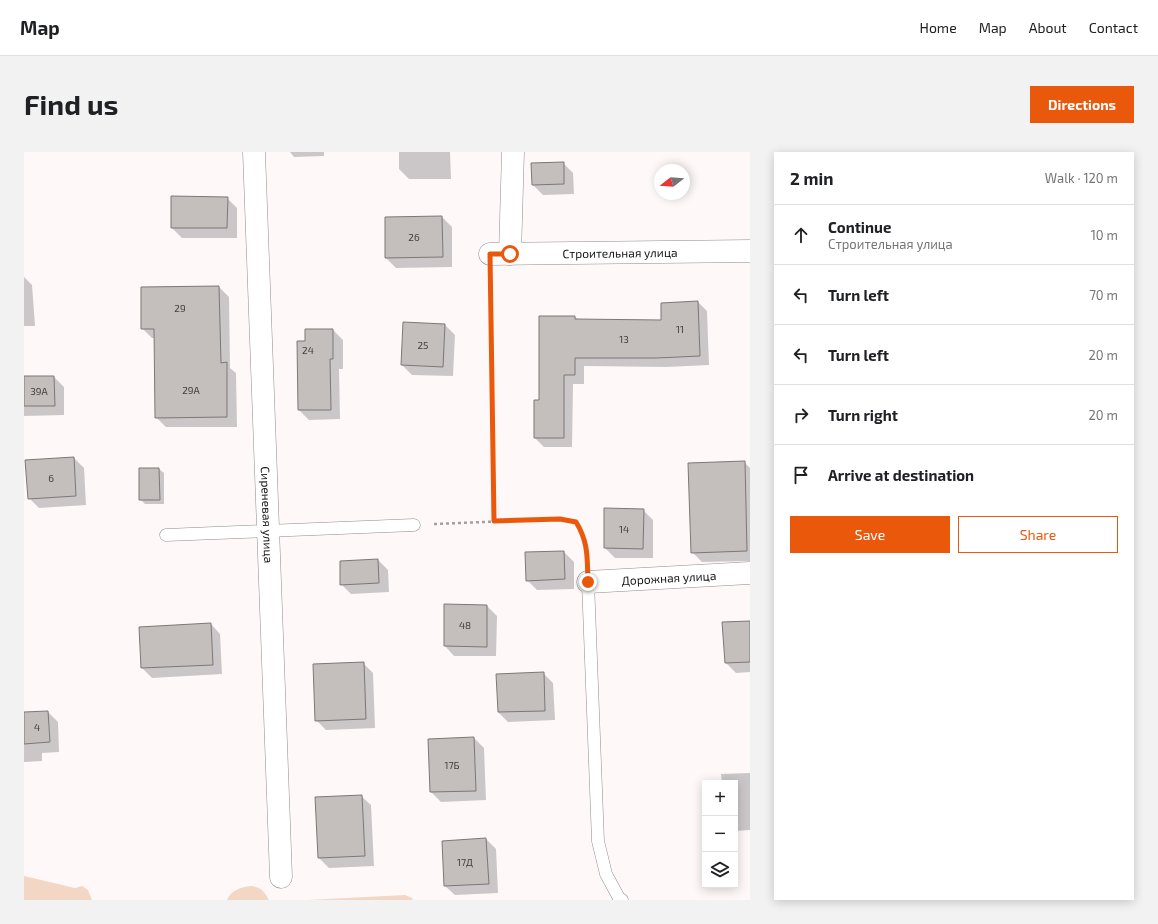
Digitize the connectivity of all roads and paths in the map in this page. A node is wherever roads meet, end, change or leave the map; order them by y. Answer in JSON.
{"nodes":[{"id":1,"x":254,"y":152,"type":"edge"},
{"id":2,"x":512,"y":152,"type":"edge"},
{"id":3,"x":750,"y":251,"type":"edge"},
{"id":4,"x":500,"y":254,"type":"junction"},
{"id":5,"x":494,"y":521,"type":"junction"},
{"id":6,"x":414,"y":525,"type":"joint"},
{"id":7,"x":268,"y":531,"type":"junction"},
{"id":8,"x":166,"y":535,"type":"dead end"},
{"id":9,"x":750,"y":573,"type":"edge"},
{"id":10,"x":588,"y":582,"type":"junction"},
{"id":11,"x":281,"y":877,"type":"dead end"},
{"id":12,"x":622,"y":900,"type":"edge"}],
"edges":[{"from":1,"to":7,"type":"street","name":"Сиреневая улица"},
{"from":2,"to":4,"type":"street"},
{"from":3,"to":4,"type":"street","name":"Строительная улица"},
{"from":4,"to":5,"type":"path"},
{"from":5,"to":6,"type":"path"},
{"from":5,"to":10,"type":"path"},
{"from":6,"to":7,"type":"lane"},
{"from":7,"to":8,"type":"lane"},
{"from":7,"to":11,"type":"street","name":"Сиреневая улица"},
{"from":9,"to":10,"type":"street","name":"Дорожная улица"},
{"from":10,"to":12,"type":"lane"}]}
